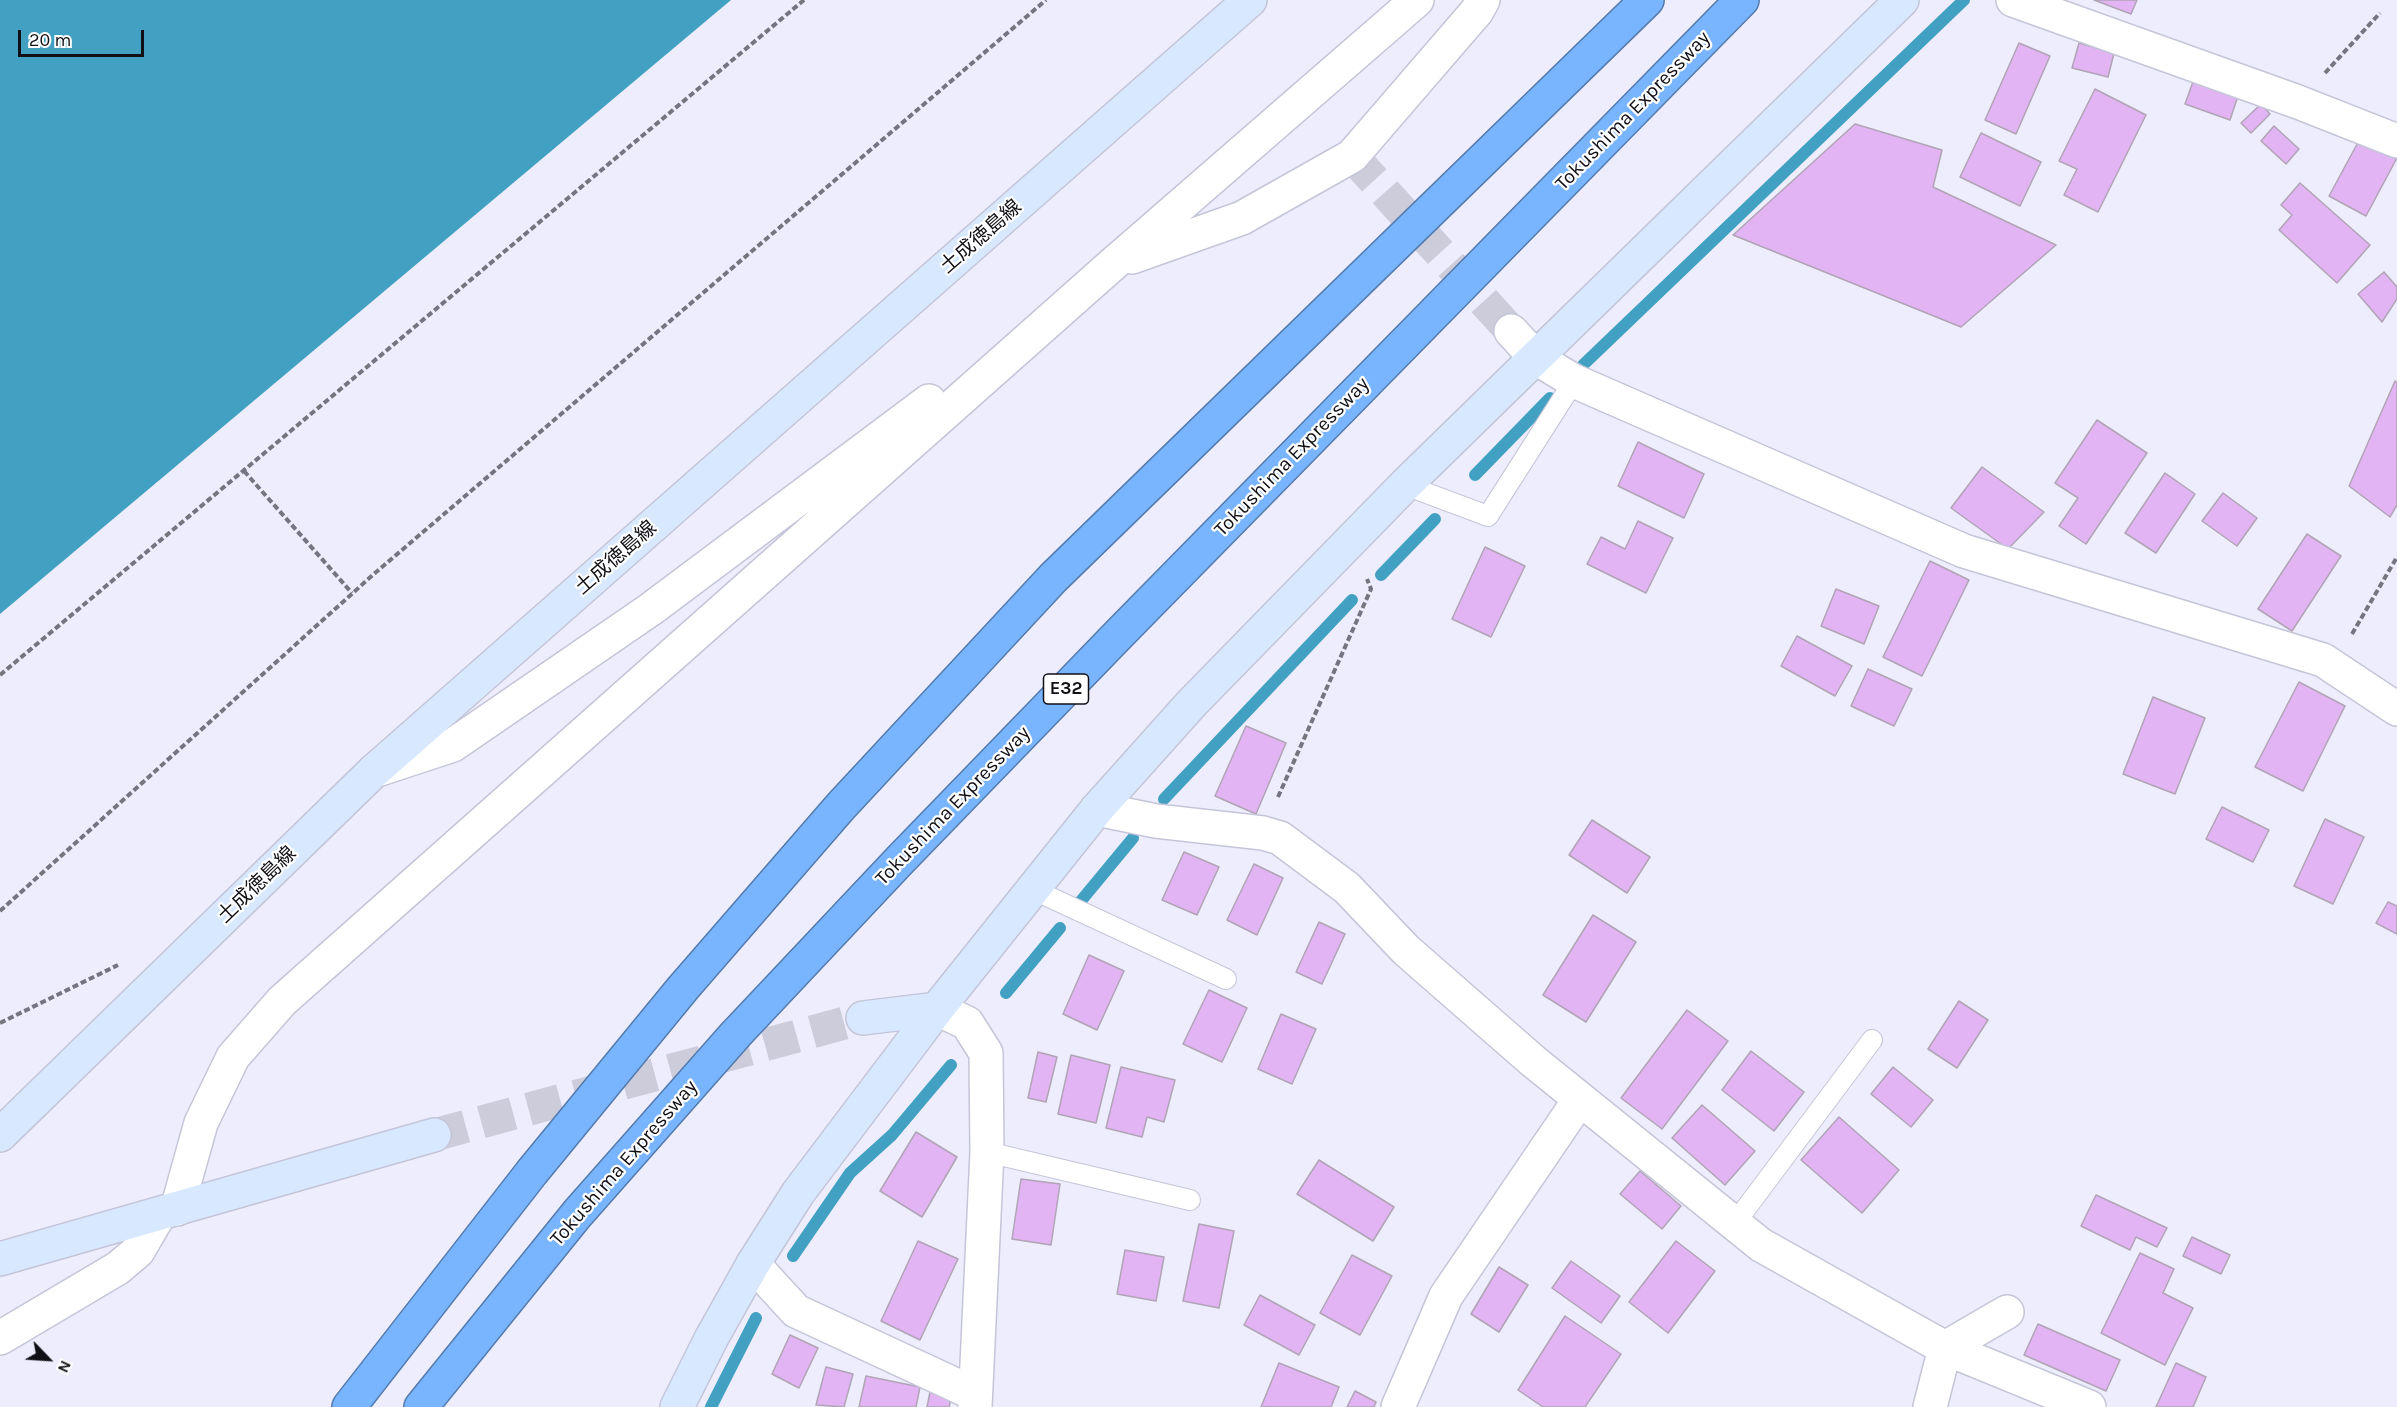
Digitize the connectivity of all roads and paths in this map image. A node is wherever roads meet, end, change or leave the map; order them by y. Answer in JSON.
{"nodes":[{"id":1,"x":804,"y":0,"type":"edge"},
{"id":2,"x":1047,"y":0,"type":"edge"},
{"id":3,"x":1250,"y":0,"type":"edge"},
{"id":4,"x":1417,"y":0,"type":"edge"},
{"id":5,"x":1484,"y":0,"type":"edge"},
{"id":6,"x":1647,"y":0,"type":"edge"},
{"id":7,"x":1742,"y":0,"type":"edge"},
{"id":8,"x":1902,"y":0,"type":"edge"},
{"id":9,"x":2013,"y":0,"type":"edge"},
{"id":10,"x":2380,"y":13,"type":"dead end"},
{"id":11,"x":2298,"y":102,"type":"junction"},
{"id":12,"x":2397,"y":141,"type":"edge"},
{"id":13,"x":1113,"y":264,"type":"junction"},
{"id":14,"x":1511,"y":331,"type":"tunnel mouth"},
{"id":15,"x":1536,"y":358,"type":"junction"},
{"id":16,"x":1574,"y":381,"type":"junction"},
{"id":17,"x":244,"y":471,"type":"junction"},
{"id":18,"x":1405,"y":485,"type":"junction"},
{"id":19,"x":1352,"y":539,"type":"junction"},
{"id":20,"x":2397,"y":557,"type":"edge"},
{"id":21,"x":352,"y":593,"type":"junction"},
{"id":22,"x":2333,"y":666,"type":"junction"},
{"id":23,"x":0,"y":675,"type":"edge"},
{"id":24,"x":2397,"y":710,"type":"edge"},
{"id":25,"x":374,"y":771,"type":"junction"},
{"id":26,"x":1097,"y":809,"type":"junction"},
{"id":27,"x":1263,"y":833,"type":"junction"},
{"id":28,"x":1032,"y":889,"type":"junction"},
{"id":29,"x":0,"y":911,"type":"edge"},
{"id":30,"x":123,"y":962,"type":"dead end"},
{"id":31,"x":1226,"y":979,"type":"dead end"},
{"id":32,"x":937,"y":1009,"type":"junction"},
{"id":33,"x":863,"y":1018,"type":"tunnel mouth"},
{"id":34,"x":0,"y":1023,"type":"edge"},
{"id":35,"x":1872,"y":1040,"type":"dead end"},
{"id":36,"x":1580,"y":1099,"type":"junction"},
{"id":37,"x":0,"y":1135,"type":"edge"},
{"id":38,"x":434,"y":1136,"type":"tunnel mouth"},
{"id":39,"x":987,"y":1152,"type":"junction"},
{"id":40,"x":1190,"y":1200,"type":"dead end"},
{"id":41,"x":168,"y":1212,"type":"junction"},
{"id":42,"x":1735,"y":1223,"type":"junction"},
{"id":43,"x":0,"y":1259,"type":"edge"},
{"id":44,"x":753,"y":1264,"type":"junction"},
{"id":45,"x":2007,"y":1312,"type":"dead end"},
{"id":46,"x":0,"y":1338,"type":"edge"},
{"id":47,"x":1945,"y":1348,"type":"junction"},
{"id":48,"x":975,"y":1401,"type":"edge"},
{"id":49,"x":349,"y":1407,"type":"edge"},
{"id":50,"x":421,"y":1407,"type":"edge"},
{"id":51,"x":677,"y":1407,"type":"edge"},
{"id":52,"x":1398,"y":1407,"type":"edge"},
{"id":53,"x":1930,"y":1407,"type":"edge"},
{"id":54,"x":2089,"y":1407,"type":"edge"}],
"edges":[{"from":1,"to":17,"type":"path"},
{"from":2,"to":21,"type":"path"},
{"from":3,"to":25,"type":"street","name":"土成徳島線"},
{"from":4,"to":13,"type":"street"},
{"from":5,"to":13,"type":"street"},
{"from":6,"to":49,"type":"highway"},
{"from":7,"to":50,"type":"highway","name":"Tokushima Expressway","number":"E32"},
{"from":8,"to":15,"type":"street"},
{"from":9,"to":11,"type":"street"},
{"from":10,"to":11,"type":"path"},
{"from":11,"to":12,"type":"street"},
{"from":13,"to":25,"type":"street"},
{"from":13,"to":41,"type":"street"},
{"from":14,"to":15,"type":"street"},
{"from":15,"to":16,"type":"street"},
{"from":15,"to":18,"type":"street"},
{"from":16,"to":18,"type":"lane"},
{"from":16,"to":22,"type":"street"},
{"from":17,"to":21,"type":"path"},
{"from":17,"to":23,"type":"path"},
{"from":18,"to":19,"type":"street"},
{"from":19,"to":26,"type":"street"},
{"from":19,"to":27,"type":"path"},
{"from":20,"to":22,"type":"path"},
{"from":21,"to":29,"type":"path"},
{"from":22,"to":24,"type":"street"},
{"from":25,"to":37,"type":"street","name":"土成徳島線"},
{"from":26,"to":27,"type":"street"},
{"from":26,"to":28,"type":"street"},
{"from":27,"to":36,"type":"street"},
{"from":28,"to":31,"type":"lane"},
{"from":28,"to":32,"type":"street"},
{"from":30,"to":34,"type":"path"},
{"from":32,"to":33,"type":"street"},
{"from":32,"to":39,"type":"street"},
{"from":32,"to":44,"type":"street"},
{"from":35,"to":42,"type":"lane"},
{"from":36,"to":42,"type":"street"},
{"from":36,"to":52,"type":"street"},
{"from":38,"to":41,"type":"street"},
{"from":39,"to":40,"type":"lane"},
{"from":39,"to":48,"type":"street"},
{"from":41,"to":43,"type":"street"},
{"from":41,"to":46,"type":"street"},
{"from":42,"to":47,"type":"street"},
{"from":44,"to":48,"type":"street"},
{"from":44,"to":51,"type":"street"},
{"from":45,"to":47,"type":"street"},
{"from":47,"to":53,"type":"street"},
{"from":47,"to":54,"type":"street"}]}
